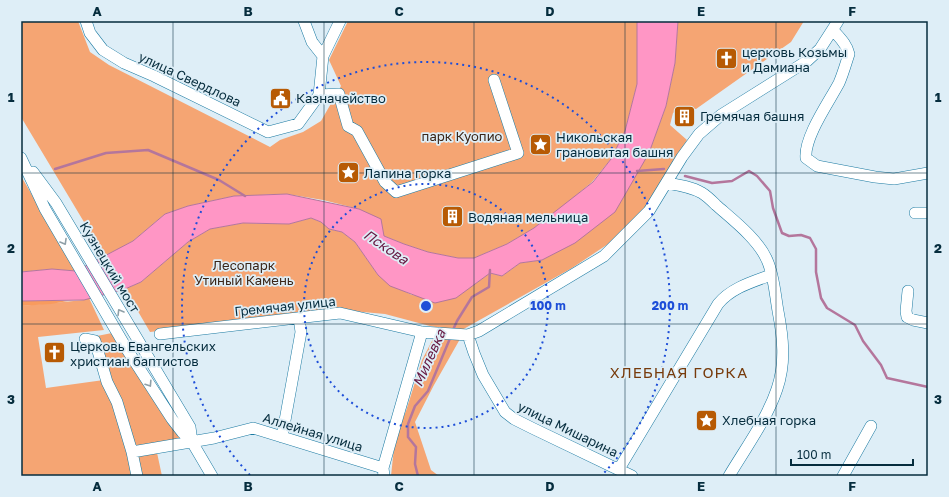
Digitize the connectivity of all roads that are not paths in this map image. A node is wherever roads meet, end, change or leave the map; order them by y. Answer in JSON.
{"nodes":[{"id":1,"x":86,"y":21,"type":"edge"},
{"id":2,"x":304,"y":21,"type":"edge"},
{"id":3,"x":340,"y":21,"type":"edge"},
{"id":4,"x":835,"y":25,"type":"edge"},
{"id":5,"x":323,"y":56,"type":"junction"},
{"id":6,"x":494,"y":80,"type":"dead end"},
{"id":7,"x":319,"y":95,"type":"junction"},
{"id":8,"x":21,"y":157,"type":"edge"},
{"id":9,"x":928,"y":173,"type":"edge"},
{"id":10,"x":668,"y":180,"type":"junction"},
{"id":11,"x":915,"y":213,"type":"dead end"},
{"id":12,"x":928,"y":213,"type":"edge"},
{"id":13,"x":771,"y":275,"type":"junction"},
{"id":14,"x":908,"y":291,"type":"dead end"},
{"id":15,"x":299,"y":318,"type":"junction"},
{"id":16,"x":928,"y":323,"type":"edge"},
{"id":17,"x":428,"y":332,"type":"junction"},
{"id":18,"x":160,"y":334,"type":"dead end"},
{"id":19,"x":464,"y":335,"type":"junction"},
{"id":20,"x":86,"y":339,"type":"dead end"},
{"id":21,"x":872,"y":426,"type":"dead end"},
{"id":22,"x":282,"y":437,"type":"junction"},
{"id":23,"x":192,"y":442,"type":"junction"},
{"id":24,"x":132,"y":452,"type":"junction"},
{"id":25,"x":619,"y":469,"type":"junction"},
{"id":26,"x":384,"y":472,"type":"edge"},
{"id":27,"x":137,"y":476,"type":"edge"},
{"id":28,"x":212,"y":476,"type":"edge"},
{"id":29,"x":632,"y":476,"type":"edge"},
{"id":30,"x":729,"y":476,"type":"edge"},
{"id":31,"x":843,"y":476,"type":"edge"}],
"edges":[{"from":1,"to":7,"type":"street","name":"улица Свердлова"},
{"from":2,"to":5,"type":"street"},
{"from":3,"to":5,"type":"street"},
{"from":4,"to":9,"type":"street"},
{"from":4,"to":10,"type":"street","name":"Гремячая улица"},
{"from":5,"to":7,"type":"street"},
{"from":6,"to":7,"type":"street"},
{"from":8,"to":23,"type":"street","name":"Кузнецкий мост","one_way":true},
{"from":23,"to":8,"type":"street","name":"Кузнецкий мост","one_way":true},
{"from":10,"to":13,"type":"street"},
{"from":10,"to":19,"type":"street","name":"Гремячая улица"},
{"from":11,"to":12,"type":"street"},
{"from":13,"to":25,"type":"street"},
{"from":13,"to":30,"type":"street"},
{"from":14,"to":16,"type":"street"},
{"from":15,"to":17,"type":"street","name":"Гремячая улица"},
{"from":15,"to":18,"type":"street","name":"Гремячая улица"},
{"from":15,"to":22,"type":"street"},
{"from":17,"to":19,"type":"street","name":"Гремячая улица"},
{"from":17,"to":26,"type":"street"},
{"from":19,"to":25,"type":"street","name":"улица Мишарина"},
{"from":20,"to":24,"type":"street"},
{"from":21,"to":31,"type":"street"},
{"from":22,"to":23,"type":"street","name":"Аллейная улица"},
{"from":22,"to":26,"type":"street","name":"Аллейная улица"},
{"from":23,"to":24,"type":"street","name":"Аллейная улица"},
{"from":23,"to":28,"type":"street"},
{"from":24,"to":27,"type":"street"},
{"from":25,"to":29,"type":"street","name":"улица Мишарина"}]}
